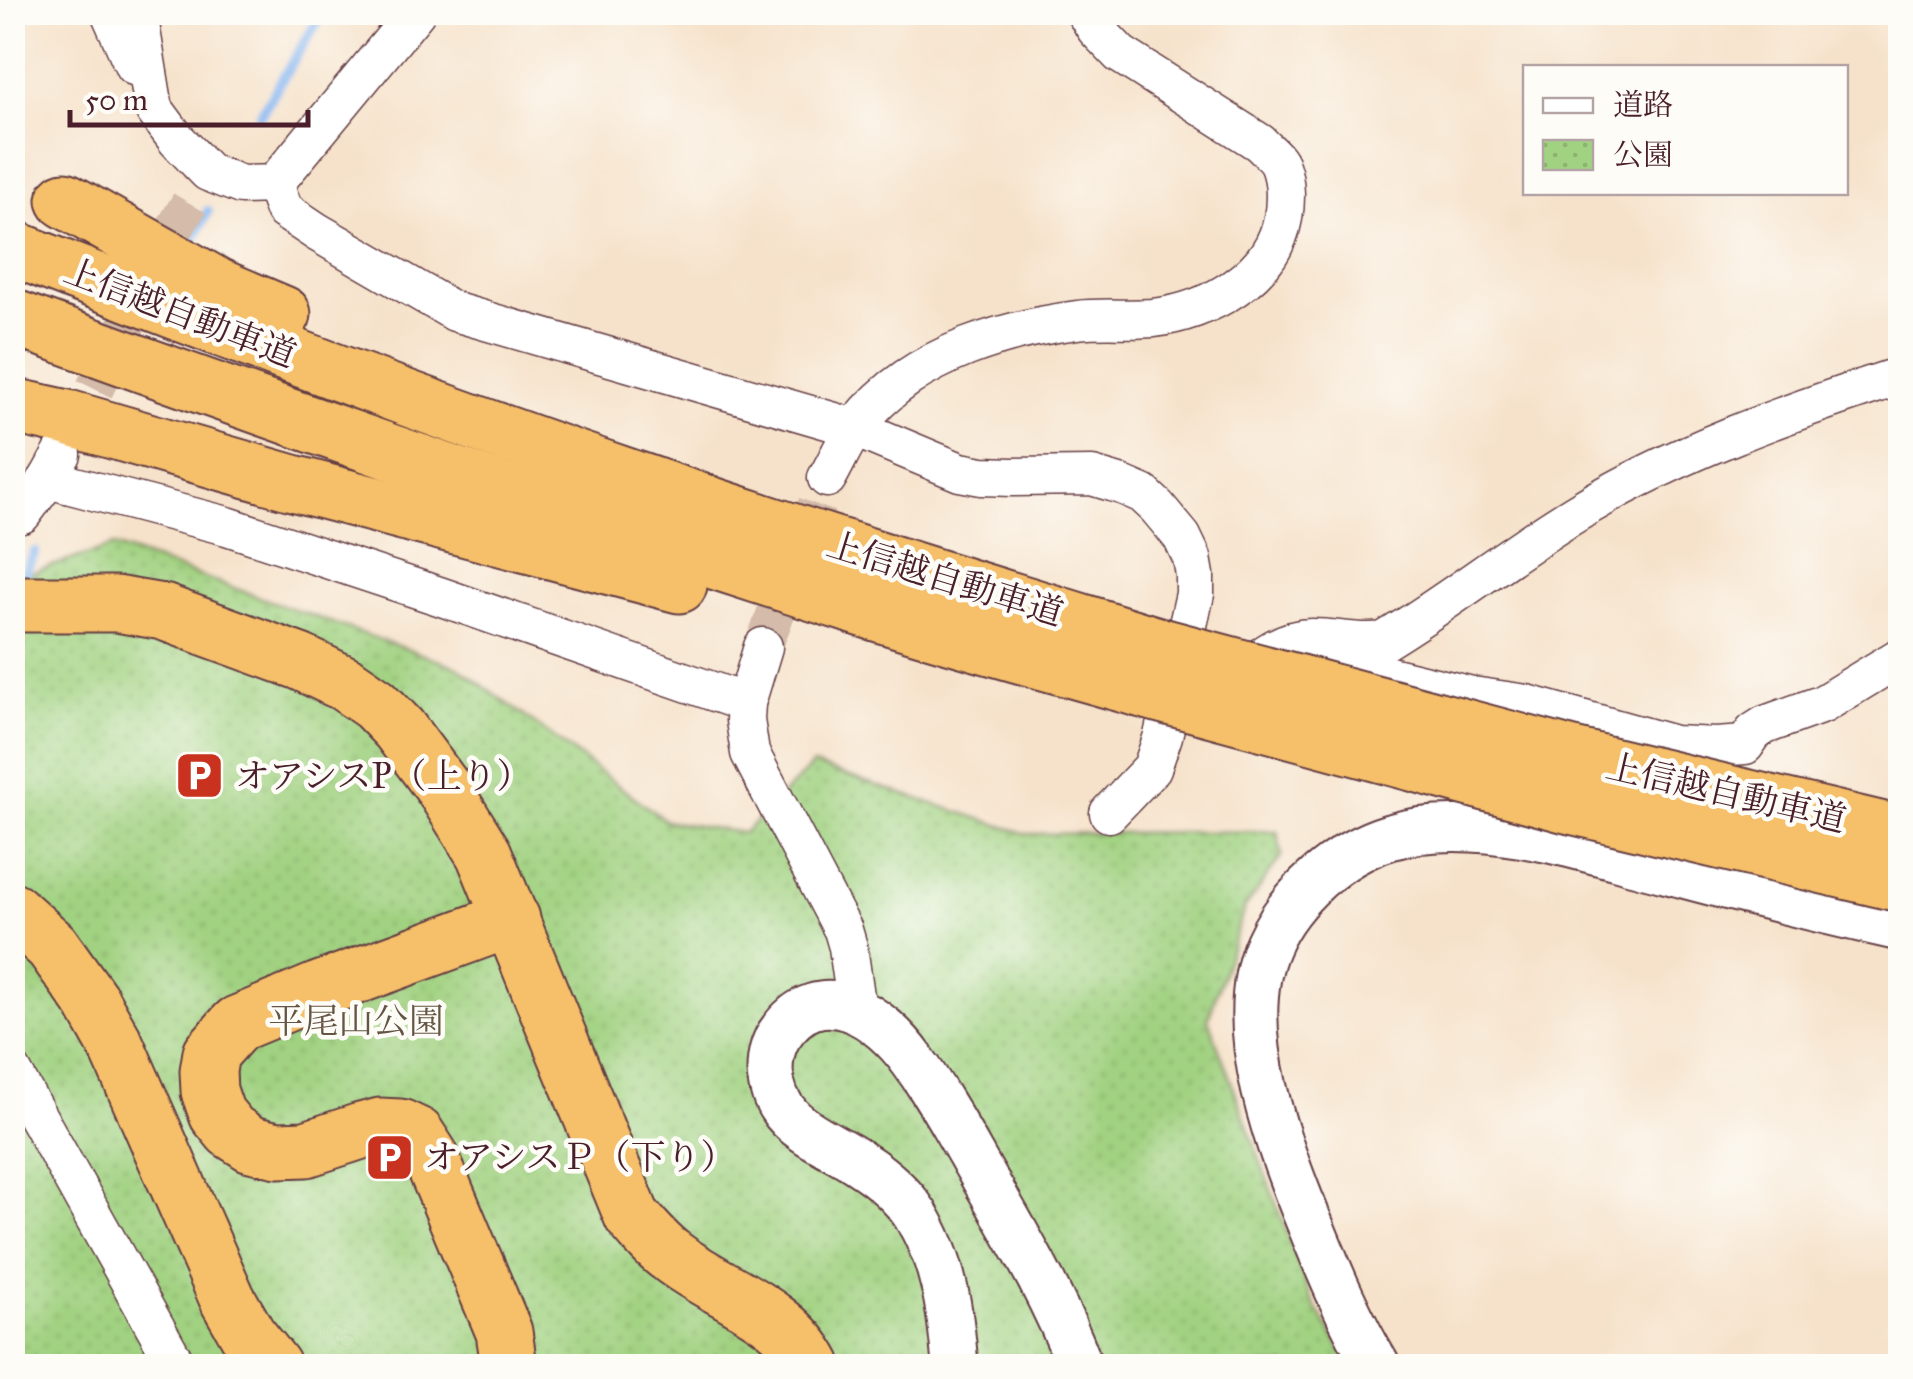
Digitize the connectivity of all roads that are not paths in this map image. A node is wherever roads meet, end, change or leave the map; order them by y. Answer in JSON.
{"nodes":[{"id":1,"x":110,"y":12,"type":"edge"},
{"id":2,"x":138,"y":12,"type":"edge"},
{"id":3,"x":416,"y":12,"type":"edge"},
{"id":4,"x":1085,"y":12,"type":"edge"},
{"id":5,"x":154,"y":109,"type":"junction"},
{"id":6,"x":274,"y":184,"type":"junction"},
{"id":7,"x":65,"y":200,"type":"dead end"},
{"id":8,"x":12,"y":248,"type":"edge"},
{"id":9,"x":12,"y":318,"type":"edge"},
{"id":10,"x":1900,"y":376,"type":"edge"},
{"id":11,"x":12,"y":406,"type":"edge"},
{"id":12,"x":855,"y":428,"type":"junction"},
{"id":13,"x":827,"y":478,"type":"tunnel mouth"},
{"id":14,"x":12,"y":516,"type":"edge"},
{"id":15,"x":875,"y":558,"type":"junction"},
{"id":16,"x":12,"y":604,"type":"edge"},
{"id":17,"x":1279,"y":646,"type":"junction"},
{"id":18,"x":763,"y":647,"type":"tunnel mouth"},
{"id":19,"x":1900,"y":657,"type":"edge"},
{"id":20,"x":1158,"y":691,"type":"junction"},
{"id":21,"x":746,"y":703,"type":"junction"},
{"id":22,"x":1109,"y":813,"type":"dead end"},
{"id":23,"x":1900,"y":834,"type":"edge"},
{"id":24,"x":1900,"y":884,"type":"edge"},
{"id":25,"x":12,"y":910,"type":"edge"},
{"id":26,"x":512,"y":919,"type":"junction"},
{"id":27,"x":1900,"y":928,"type":"edge"},
{"id":28,"x":857,"y":1010,"type":"junction"},
{"id":29,"x":12,"y":1071,"type":"edge"},
{"id":30,"x":177,"y":1366,"type":"edge"},
{"id":31,"x":274,"y":1366,"type":"edge"},
{"id":32,"x":509,"y":1366,"type":"edge"},
{"id":33,"x":814,"y":1366,"type":"edge"},
{"id":34,"x":955,"y":1366,"type":"edge"},
{"id":35,"x":1080,"y":1366,"type":"edge"},
{"id":36,"x":1376,"y":1366,"type":"edge"}],
"edges":[{"from":1,"to":5,"type":"street"},
{"from":2,"to":5,"type":"street"},
{"from":3,"to":6,"type":"street"},
{"from":4,"to":12,"type":"street"},
{"from":5,"to":6,"type":"street"},
{"from":6,"to":12,"type":"street"},
{"from":7,"to":15,"type":"highway"},
{"from":8,"to":15,"type":"highway","name":"上信越自動車道"},
{"from":9,"to":20,"type":"highway","name":"上信越自動車道"},
{"from":10,"to":17,"type":"street"},
{"from":11,"to":20,"type":"highway"},
{"from":12,"to":13,"type":"street"},
{"from":12,"to":20,"type":"street"},
{"from":14,"to":21,"type":"street"},
{"from":15,"to":20,"type":"highway","name":"上信越自動車道"},
{"from":16,"to":26,"type":"highway"},
{"from":17,"to":19,"type":"street"},
{"from":17,"to":20,"type":"street"},
{"from":18,"to":21,"type":"street"},
{"from":20,"to":22,"type":"street"},
{"from":20,"to":23,"type":"highway","name":"上信越自動車道","bridge":true},
{"from":20,"to":24,"type":"highway","name":"上信越自動車道","bridge":true},
{"from":21,"to":28,"type":"street"},
{"from":25,"to":31,"type":"highway"},
{"from":26,"to":32,"type":"highway"},
{"from":26,"to":33,"type":"highway"},
{"from":27,"to":36,"type":"street"},
{"from":28,"to":34,"type":"street"},
{"from":28,"to":35,"type":"street"},
{"from":29,"to":30,"type":"street"}]}
